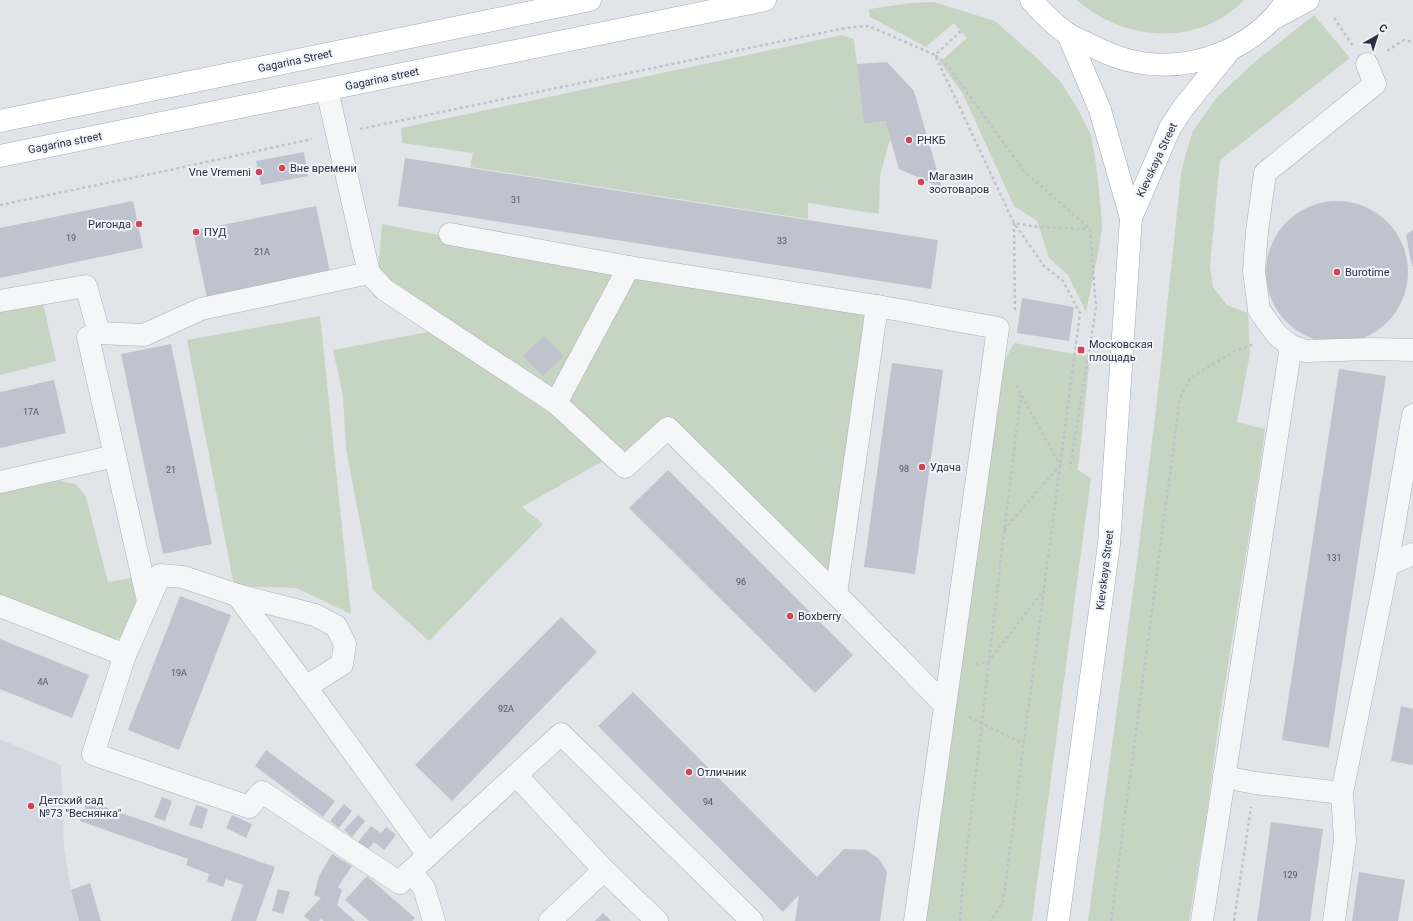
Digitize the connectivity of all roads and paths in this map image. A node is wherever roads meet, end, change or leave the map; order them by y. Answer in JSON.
{"nodes":[{"id":1,"x":590,"y":0,"type":"edge"},
{"id":2,"x":765,"y":0,"type":"edge"},
{"id":3,"x":1022,"y":0,"type":"edge"},
{"id":4,"x":1287,"y":0,"type":"edge"},
{"id":5,"x":1308,"y":0,"type":"edge"},
{"id":6,"x":1037,"y":6,"type":"edge"},
{"id":7,"x":1334,"y":18,"type":"dead end"},
{"id":8,"x":1272,"y":19,"type":"junction"},
{"id":9,"x":961,"y":31,"type":"dead end"},
{"id":10,"x":1068,"y":34,"type":"junction"},
{"id":11,"x":1354,"y":47,"type":"dead end"},
{"id":12,"x":1231,"y":49,"type":"junction"},
{"id":13,"x":935,"y":55,"type":"junction"},
{"id":14,"x":1367,"y":64,"type":"dead end"},
{"id":15,"x":327,"y":90,"type":"junction"},
{"id":16,"x":0,"y":121,"type":"edge"},
{"id":17,"x":337,"y":133,"type":"junction"},
{"id":18,"x":0,"y":156,"type":"edge"},
{"id":19,"x":0,"y":205,"type":"edge"},
{"id":20,"x":1131,"y":218,"type":"junction"},
{"id":21,"x":1014,"y":223,"type":"junction"},
{"id":22,"x":1090,"y":229,"type":"junction"},
{"id":23,"x":450,"y":234,"type":"dead end"},
{"id":24,"x":629,"y":267,"type":"junction"},
{"id":25,"x":369,"y":273,"type":"junction"},
{"id":26,"x":0,"y":301,"type":"edge"},
{"id":27,"x":877,"y":306,"type":"junction"},
{"id":28,"x":998,"y":328,"type":"junction"},
{"id":29,"x":99,"y":333,"type":"junction"},
{"id":30,"x":1284,"y":340,"type":"junction"},
{"id":31,"x":1413,"y":350,"type":"edge"},
{"id":32,"x":1015,"y":383,"type":"dead end"},
{"id":33,"x":1021,"y":395,"type":"junction"},
{"id":34,"x":556,"y":403,"type":"junction"},
{"id":35,"x":1413,"y":415,"type":"edge"},
{"id":36,"x":115,"y":456,"type":"junction"},
{"id":37,"x":1060,"y":465,"type":"junction"},
{"id":38,"x":1070,"y":468,"type":"dead end"},
{"id":39,"x":0,"y":482,"type":"edge"},
{"id":40,"x":1003,"y":531,"type":"junction"},
{"id":41,"x":1413,"y":554,"type":"edge"},
{"id":42,"x":1387,"y":565,"type":"junction"},
{"id":43,"x":151,"y":572,"type":"junction"},
{"id":44,"x":1044,"y":590,"type":"junction"},
{"id":45,"x":836,"y":594,"type":"junction"},
{"id":46,"x":237,"y":595,"type":"junction"},
{"id":47,"x":0,"y":606,"type":"edge"},
{"id":48,"x":125,"y":655,"type":"junction"},
{"id":49,"x":988,"y":662,"type":"junction"},
{"id":50,"x":950,"y":668,"type":"junction"},
{"id":51,"x":306,"y":687,"type":"junction"},
{"id":52,"x":945,"y":705,"type":"junction"},
{"id":53,"x":982,"y":722,"type":"junction"},
{"id":54,"x":1024,"y":744,"type":"junction"},
{"id":55,"x":516,"y":775,"type":"junction"},
{"id":56,"x":1224,"y":777,"type":"junction"},
{"id":57,"x":1254,"y":783,"type":"junction"},
{"id":58,"x":1342,"y":793,"type":"junction"},
{"id":59,"x":428,"y":855,"type":"junction"},
{"id":60,"x":604,"y":870,"type":"junction"},
{"id":61,"x":411,"y":872,"type":"junction"},
{"id":62,"x":434,"y":921,"type":"edge"},
{"id":63,"x":550,"y":921,"type":"edge"},
{"id":64,"x":657,"y":921,"type":"edge"},
{"id":65,"x":752,"y":921,"type":"edge"},
{"id":66,"x":915,"y":921,"type":"edge"},
{"id":67,"x":960,"y":921,"type":"edge"},
{"id":68,"x":991,"y":921,"type":"edge"},
{"id":69,"x":1058,"y":921,"type":"edge"},
{"id":70,"x":1110,"y":921,"type":"edge"},
{"id":71,"x":1202,"y":921,"type":"edge"},
{"id":72,"x":1234,"y":921,"type":"edge"},
{"id":73,"x":1334,"y":921,"type":"edge"}],
"edges":[{"from":1,"to":16,"type":"main road","name":"Gagarina Street"},
{"from":2,"to":15,"type":"main road","name":"Gagarina street"},
{"from":3,"to":6,"type":"main road"},
{"from":4,"to":8,"type":"main road"},
{"from":5,"to":8,"type":"main road"},
{"from":6,"to":10,"type":"main road"},
{"from":7,"to":11,"type":"path"},
{"from":8,"to":12,"type":"main road"},
{"from":9,"to":13,"type":"path"},
{"from":10,"to":12,"type":"main road"},
{"from":10,"to":20,"type":"main road","name":"Kievskaya Street"},
{"from":12,"to":20,"type":"main road","name":"Kievskaya Street"},
{"from":13,"to":17,"type":"path"},
{"from":13,"to":21,"type":"path"},
{"from":13,"to":22,"type":"path"},
{"from":14,"to":30,"type":"lane"},
{"from":15,"to":17,"type":"lane"},
{"from":15,"to":18,"type":"main road","name":"Gagarina street"},
{"from":17,"to":19,"type":"path"},
{"from":17,"to":25,"type":"lane"},
{"from":20,"to":69,"type":"main road","name":"Kievskaya Street"},
{"from":21,"to":22,"type":"path"},
{"from":21,"to":28,"type":"path"},
{"from":21,"to":37,"type":"path"},
{"from":22,"to":38,"type":"path"},
{"from":23,"to":24,"type":"lane"},
{"from":24,"to":27,"type":"lane"},
{"from":24,"to":34,"type":"lane"},
{"from":25,"to":29,"type":"lane"},
{"from":25,"to":34,"type":"lane"},
{"from":26,"to":29,"type":"lane"},
{"from":27,"to":28,"type":"lane"},
{"from":27,"to":45,"type":"lane"},
{"from":28,"to":50,"type":"lane"},
{"from":29,"to":36,"type":"lane"},
{"from":30,"to":31,"type":"lane"},
{"from":30,"to":56,"type":"lane"},
{"from":30,"to":70,"type":"path"},
{"from":32,"to":33,"type":"path"},
{"from":33,"to":37,"type":"path"},
{"from":33,"to":40,"type":"path"},
{"from":34,"to":45,"type":"lane"},
{"from":35,"to":42,"type":"lane"},
{"from":36,"to":39,"type":"lane"},
{"from":36,"to":43,"type":"lane"},
{"from":37,"to":40,"type":"path"},
{"from":37,"to":44,"type":"path"},
{"from":40,"to":49,"type":"path"},
{"from":41,"to":42,"type":"lane"},
{"from":42,"to":58,"type":"lane"},
{"from":43,"to":46,"type":"lane"},
{"from":43,"to":48,"type":"lane"},
{"from":44,"to":49,"type":"path"},
{"from":44,"to":54,"type":"path"},
{"from":45,"to":52,"type":"lane"},
{"from":46,"to":51,"type":"lane"},
{"from":46,"to":51,"type":"lane"},
{"from":47,"to":48,"type":"lane"},
{"from":48,"to":61,"type":"lane"},
{"from":49,"to":50,"type":"path"},
{"from":49,"to":53,"type":"path"},
{"from":50,"to":52,"type":"lane"},
{"from":51,"to":59,"type":"lane"},
{"from":52,"to":53,"type":"path"},
{"from":52,"to":66,"type":"lane"},
{"from":53,"to":54,"type":"path"},
{"from":53,"to":67,"type":"path"},
{"from":54,"to":68,"type":"path"},
{"from":55,"to":59,"type":"lane"},
{"from":55,"to":60,"type":"lane"},
{"from":55,"to":65,"type":"lane"},
{"from":56,"to":57,"type":"lane"},
{"from":56,"to":71,"type":"lane"},
{"from":57,"to":58,"type":"lane"},
{"from":57,"to":72,"type":"path"},
{"from":58,"to":73,"type":"lane"},
{"from":59,"to":61,"type":"lane"},
{"from":60,"to":63,"type":"lane"},
{"from":60,"to":64,"type":"lane"},
{"from":61,"to":62,"type":"lane"}]}
